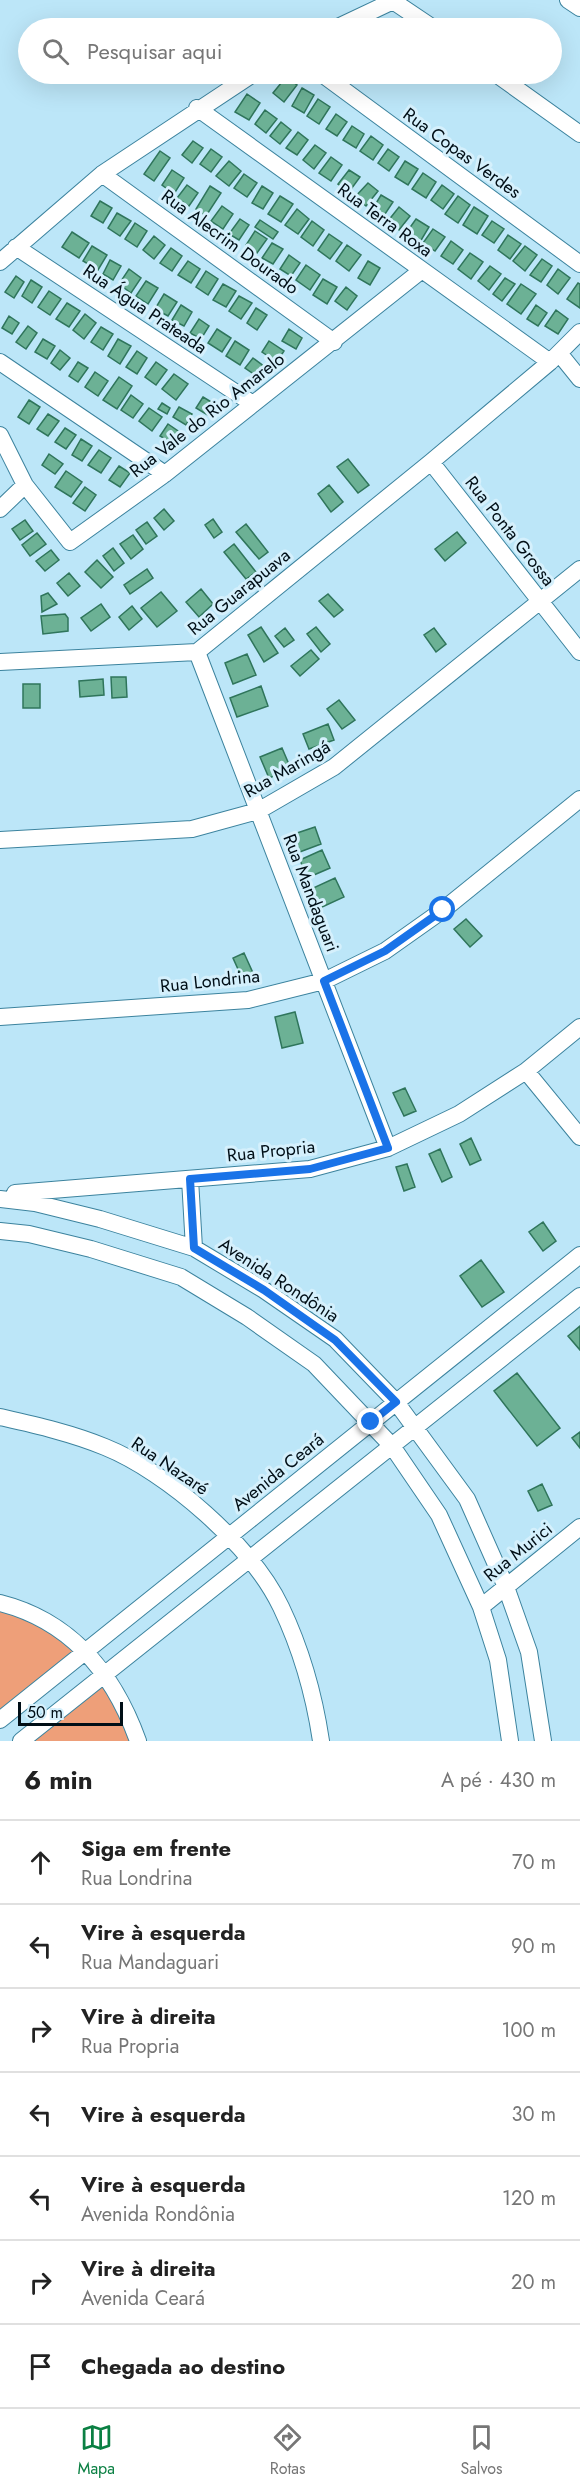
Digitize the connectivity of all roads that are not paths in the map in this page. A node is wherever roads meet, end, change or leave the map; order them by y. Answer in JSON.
{"nodes":[{"id":1,"x":394,"y":0,"type":"edge"},
{"id":2,"x":568,"y":0,"type":"edge"},
{"id":3,"x":580,"y":8,"type":"edge"},
{"id":4,"x":357,"y":18,"type":"edge"},
{"id":5,"x":419,"y":18,"type":"edge"},
{"id":6,"x":237,"y":84,"type":"edge"},
{"id":7,"x":336,"y":84,"type":"edge"},
{"id":8,"x":510,"y":84,"type":"edge"},
{"id":9,"x":197,"y":108,"type":"junction"},
{"id":10,"x":580,"y":134,"type":"edge"},
{"id":11,"x":102,"y":174,"type":"junction"},
{"id":12,"x":15,"y":247,"type":"junction"},
{"id":13,"x":0,"y":262,"type":"edge"},
{"id":14,"x":580,"y":264,"type":"edge"},
{"id":15,"x":422,"y":270,"type":"junction"},
{"id":16,"x":580,"y":332,"type":"edge"},
{"id":17,"x":334,"y":342,"type":"junction"},
{"id":18,"x":554,"y":357,"type":"junction"},
{"id":19,"x":0,"y":362,"type":"edge"},
{"id":20,"x":580,"y":379,"type":"edge"},
{"id":21,"x":253,"y":404,"type":"junction"},
{"id":22,"x":0,"y":435,"type":"edge"},
{"id":23,"x":431,"y":462,"type":"junction"},
{"id":24,"x":165,"y":474,"type":"junction"},
{"id":25,"x":25,"y":485,"type":"junction"},
{"id":26,"x":0,"y":509,"type":"edge"},
{"id":27,"x":580,"y":569,"type":"edge"},
{"id":28,"x":539,"y":601,"type":"junction"},
{"id":29,"x":197,"y":652,"type":"junction"},
{"id":30,"x":580,"y":652,"type":"edge"},
{"id":31,"x":0,"y":662,"type":"edge"},
{"id":32,"x":580,"y":799,"type":"edge"},
{"id":33,"x":258,"y":811,"type":"junction"},
{"id":34,"x":0,"y":840,"type":"edge"},
{"id":35,"x":324,"y":981,"type":"junction"},
{"id":36,"x":0,"y":1017,"type":"edge"},
{"id":37,"x":580,"y":1027,"type":"edge"},
{"id":38,"x":526,"y":1071,"type":"junction"},
{"id":39,"x":580,"y":1137,"type":"edge"},
{"id":40,"x":388,"y":1148,"type":"junction"},
{"id":41,"x":190,"y":1179,"type":"junction"},
{"id":42,"x":0,"y":1195,"type":"edge"},
{"id":43,"x":0,"y":1200,"type":"edge"},
{"id":44,"x":0,"y":1232,"type":"edge"},
{"id":45,"x":194,"y":1248,"type":"junction"},
{"id":46,"x":580,"y":1255,"type":"edge"},
{"id":47,"x":580,"y":1296,"type":"edge"},
{"id":48,"x":396,"y":1402,"type":"junction"},
{"id":49,"x":0,"y":1417,"type":"edge"},
{"id":50,"x":371,"y":1422,"type":"junction"},
{"id":51,"x":415,"y":1427,"type":"junction"},
{"id":52,"x":392,"y":1446,"type":"junction"},
{"id":53,"x":580,"y":1527,"type":"edge"},
{"id":54,"x":228,"y":1536,"type":"junction"},
{"id":55,"x":249,"y":1560,"type":"junction"},
{"id":56,"x":506,"y":1587,"type":"junction"},
{"id":57,"x":0,"y":1602,"type":"edge"},
{"id":58,"x":481,"y":1607,"type":"junction"},
{"id":59,"x":87,"y":1652,"type":"junction"},
{"id":60,"x":104,"y":1674,"type":"junction"},
{"id":61,"x":0,"y":1720,"type":"edge"},
{"id":62,"x":21,"y":1741,"type":"edge"},
{"id":63,"x":138,"y":1741,"type":"edge"},
{"id":64,"x":321,"y":1741,"type":"edge"},
{"id":65,"x":510,"y":1741,"type":"edge"},
{"id":66,"x":543,"y":1741,"type":"edge"}],
"edges":[{"from":1,"to":4,"type":"street"},
{"from":1,"to":5,"type":"street"},
{"from":2,"to":3,"type":"street"},
{"from":6,"to":9,"type":"street"},
{"from":7,"to":14,"type":"street","name":"Rua Copas Verdes"},
{"from":8,"to":10,"type":"street"},
{"from":9,"to":11,"type":"street"},
{"from":9,"to":15,"type":"street","name":"Rua Terra Roxa"},
{"from":11,"to":12,"type":"street"},
{"from":11,"to":17,"type":"street","name":"Rua Alecrim Dourado"},
{"from":12,"to":13,"type":"street"},
{"from":12,"to":21,"type":"street","name":"Rua Água Prateada"},
{"from":15,"to":17,"type":"street","name":"Rua Vale do Rio Amarelo"},
{"from":15,"to":18,"type":"street","name":"Rua Terra Roxa"},
{"from":16,"to":18,"type":"street","name":"Rua Guarapuava"},
{"from":17,"to":21,"type":"street","name":"Rua Vale do Rio Amarelo"},
{"from":18,"to":20,"type":"street","name":"Rua Terra Roxa"},
{"from":18,"to":23,"type":"street","name":"Rua Guarapuava"},
{"from":19,"to":24,"type":"street"},
{"from":21,"to":24,"type":"street","name":"Rua Vale do Rio Amarelo"},
{"from":22,"to":25,"type":"street"},
{"from":23,"to":28,"type":"street","name":"Rua Ponta Grossa"},
{"from":23,"to":29,"type":"street","name":"Rua Guarapuava"},
{"from":24,"to":25,"type":"street","name":"Rua Vale do Rio Amarelo"},
{"from":25,"to":26,"type":"street"},
{"from":27,"to":28,"type":"street","name":"Rua Maringá"},
{"from":28,"to":30,"type":"street","name":"Rua Ponta Grossa"},
{"from":28,"to":33,"type":"street","name":"Rua Maringá"},
{"from":29,"to":31,"type":"street","name":"Rua Guarapuava"},
{"from":29,"to":33,"type":"street","name":"Rua Mandaguari"},
{"from":32,"to":35,"type":"street","name":"Rua Londrina"},
{"from":33,"to":34,"type":"street","name":"Rua Maringá"},
{"from":33,"to":35,"type":"street","name":"Rua Mandaguari"},
{"from":35,"to":36,"type":"street","name":"Rua Londrina"},
{"from":35,"to":40,"type":"street","name":"Rua Mandaguari"},
{"from":37,"to":38,"type":"street","name":"Rua Propria"},
{"from":38,"to":39,"type":"street"},
{"from":38,"to":40,"type":"street","name":"Rua Propria"},
{"from":40,"to":41,"type":"street","name":"Rua Propria"},
{"from":41,"to":42,"type":"street","name":"Rua Propria"},
{"from":41,"to":45,"type":"street"},
{"from":43,"to":45,"type":"street","name":"Avenida Rondônia"},
{"from":44,"to":50,"type":"street"},
{"from":45,"to":48,"type":"street","name":"Avenida Rondônia"},
{"from":46,"to":48,"type":"street","name":"Avenida Ceará"},
{"from":47,"to":51,"type":"street"},
{"from":48,"to":50,"type":"street","name":"Avenida Ceará"},
{"from":48,"to":51,"type":"street","name":"Avenida Rondônia"},
{"from":49,"to":54,"type":"street","name":"Rua Nazaré"},
{"from":50,"to":52,"type":"street"},
{"from":50,"to":54,"type":"street","name":"Avenida Ceará"},
{"from":51,"to":52,"type":"street"},
{"from":51,"to":56,"type":"street","name":"Avenida Rondônia"},
{"from":52,"to":55,"type":"street"},
{"from":52,"to":58,"type":"street"},
{"from":53,"to":56,"type":"street","name":"Rua Murici"},
{"from":54,"to":55,"type":"street","name":"Rua Nazaré"},
{"from":54,"to":59,"type":"street","name":"Avenida Ceará"},
{"from":55,"to":60,"type":"street"},
{"from":55,"to":64,"type":"street","name":"Rua Nazaré"},
{"from":56,"to":58,"type":"street","name":"Rua Murici"},
{"from":56,"to":66,"type":"street","name":"Avenida Rondônia"},
{"from":57,"to":59,"type":"street"},
{"from":58,"to":65,"type":"street"},
{"from":59,"to":60,"type":"street"},
{"from":59,"to":61,"type":"street","name":"Avenida Ceará"},
{"from":60,"to":62,"type":"street"},
{"from":60,"to":63,"type":"street"}]}
